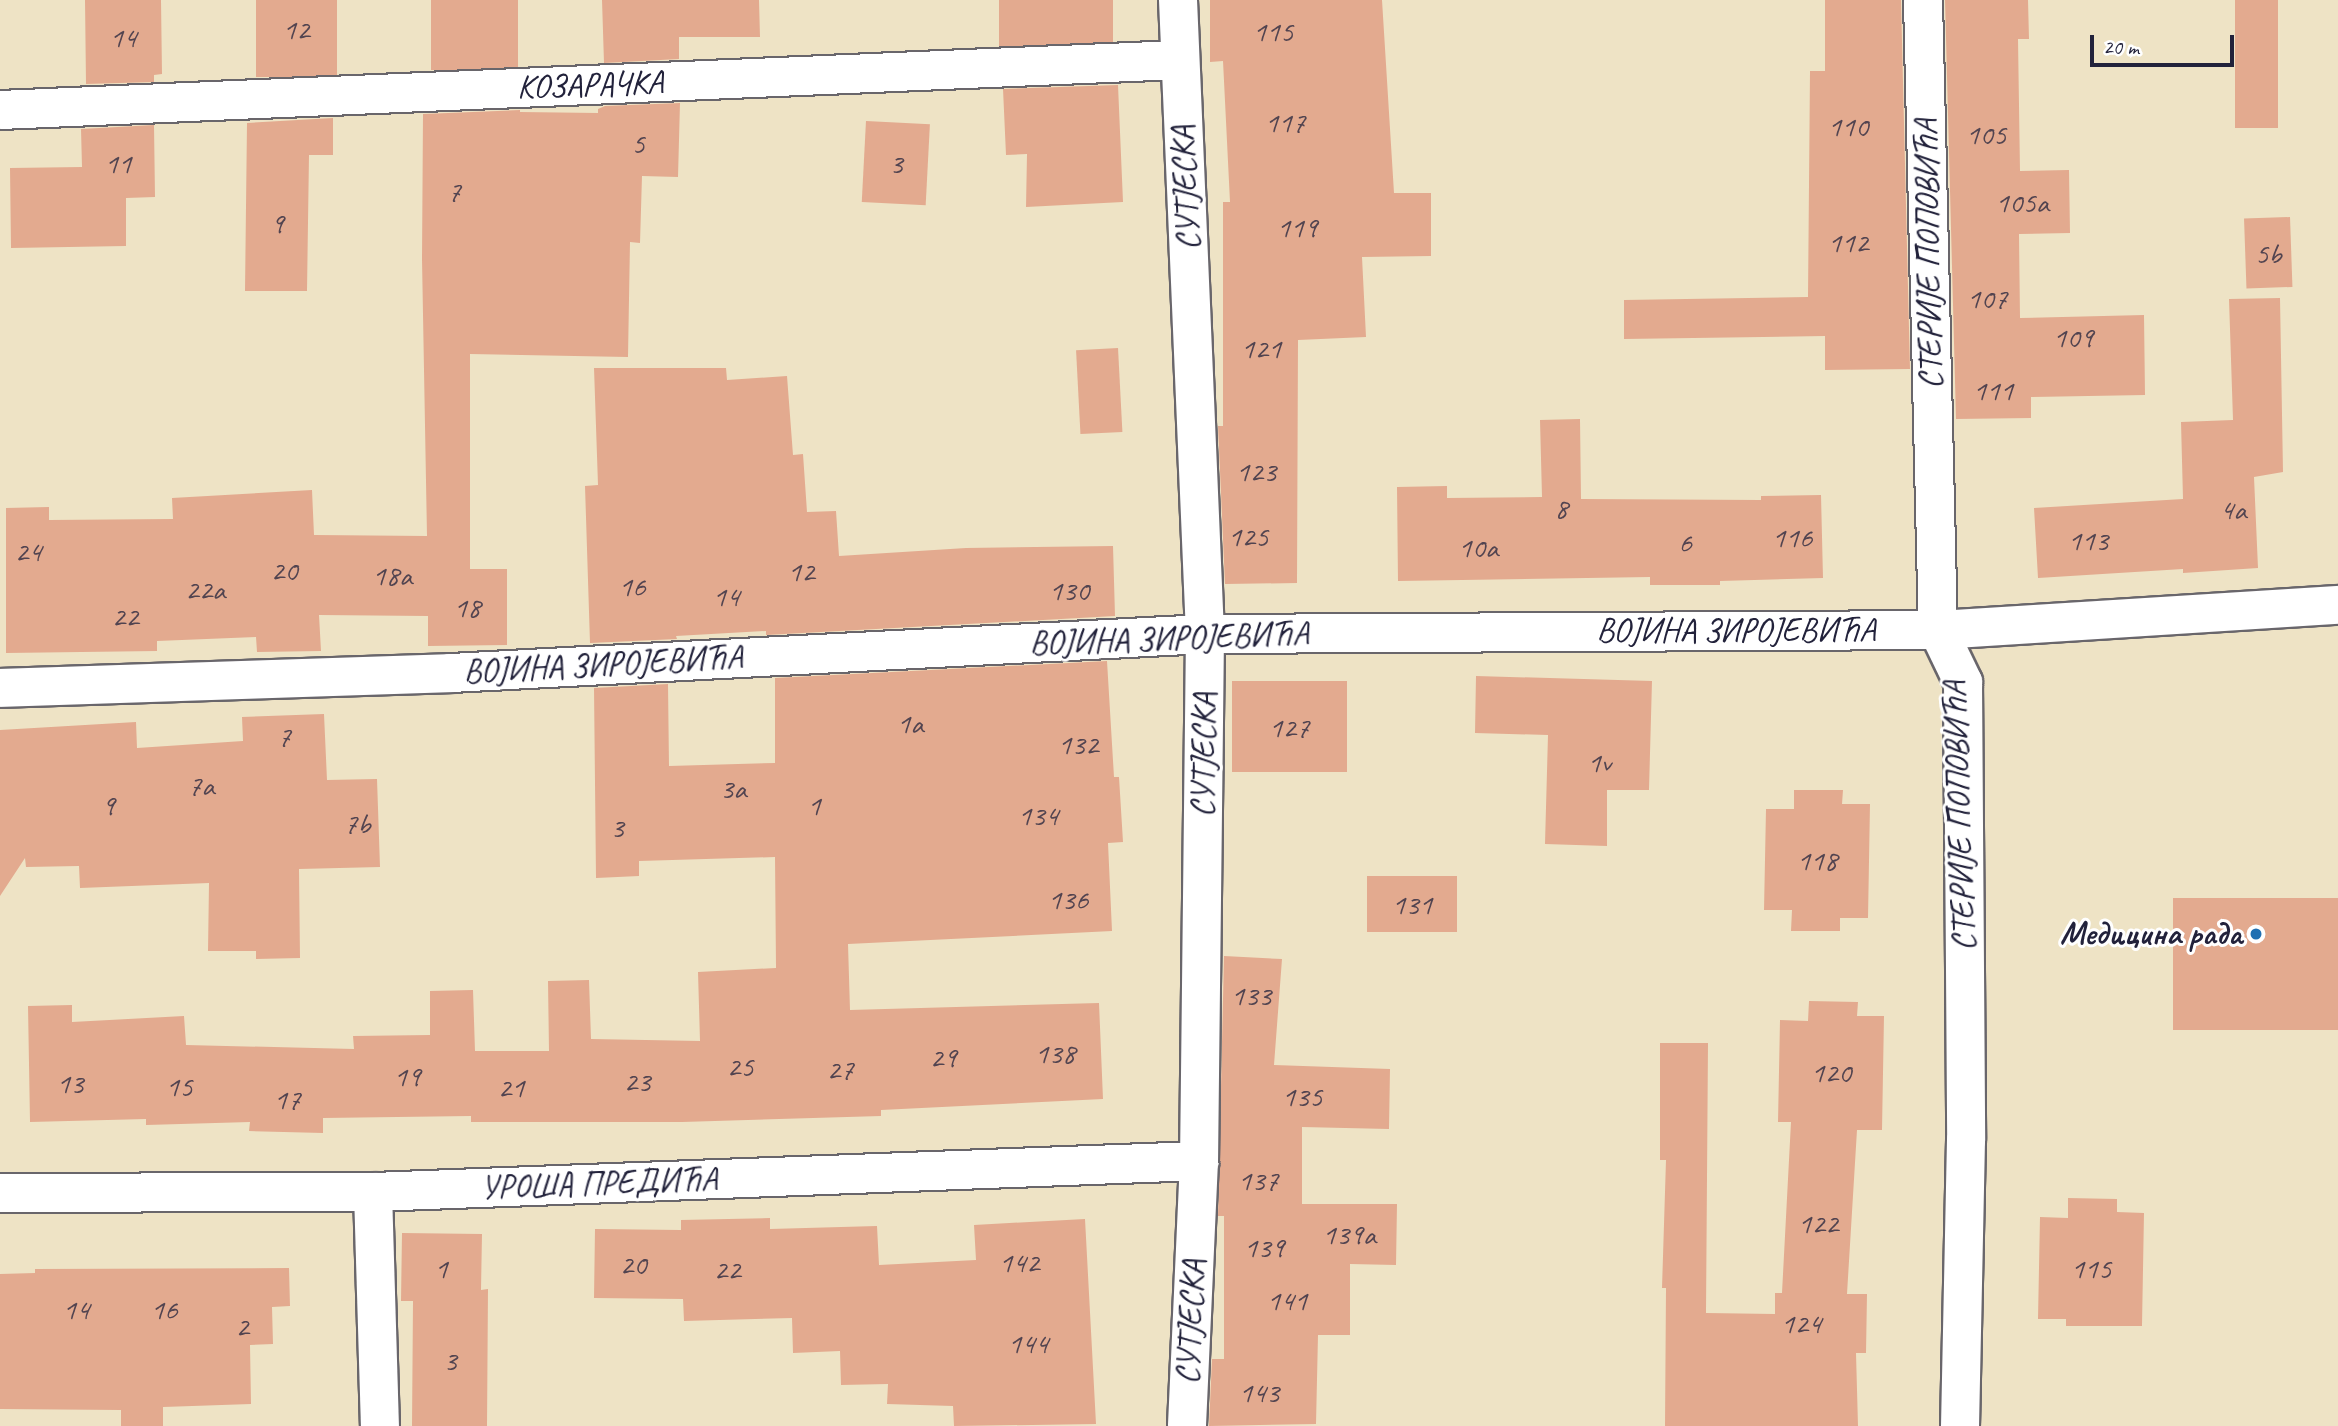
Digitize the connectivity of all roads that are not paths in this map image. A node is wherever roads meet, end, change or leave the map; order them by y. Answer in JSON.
{"nodes":[{"id":1,"x":1178,"y":0,"type":"edge"},
{"id":2,"x":1923,"y":0,"type":"edge"},
{"id":3,"x":1180,"y":60,"type":"junction"},
{"id":4,"x":0,"y":110,"type":"edge"},
{"id":5,"x":2338,"y":605,"type":"edge"},
{"id":6,"x":1938,"y":630,"type":"junction"},
{"id":7,"x":1205,"y":634,"type":"junction"},
{"id":8,"x":0,"y":688,"type":"edge"},
{"id":9,"x":1199,"y":1161,"type":"junction"},
{"id":10,"x":373,"y":1192,"type":"junction"},
{"id":11,"x":0,"y":1194,"type":"edge"},
{"id":12,"x":380,"y":1426,"type":"edge"},
{"id":13,"x":1187,"y":1426,"type":"edge"},
{"id":14,"x":1960,"y":1426,"type":"edge"}],
"edges":[{"from":1,"to":3,"type":"street","name":"СУТЈЕСКА"},
{"from":2,"to":6,"type":"street","name":"СТЕРИЈЕ ПОПОВИЋА"},
{"from":3,"to":4,"type":"street","name":"КОЗАРАЧКА"},
{"from":3,"to":7,"type":"street","name":"СУТЈЕСКА"},
{"from":5,"to":6,"type":"street","name":"ВОЈИНА ЗИРОЈЕВИЋА"},
{"from":6,"to":7,"type":"street","name":"ВОЈИНА ЗИРОЈЕВИЋА"},
{"from":6,"to":14,"type":"street","name":"СТЕРИЈЕ ПОПОВИЋА"},
{"from":7,"to":8,"type":"street","name":"ВОЈИНА ЗИРОЈЕВИЋА"},
{"from":7,"to":9,"type":"street","name":"СУТЈЕСКА"},
{"from":9,"to":10,"type":"street","name":"УРОША ПРЕДИЋА"},
{"from":9,"to":13,"type":"street","name":"СУТЈЕСКА"},
{"from":10,"to":11,"type":"street","name":"УРОША ПРЕДИЋА"},
{"from":10,"to":12,"type":"street"}]}
